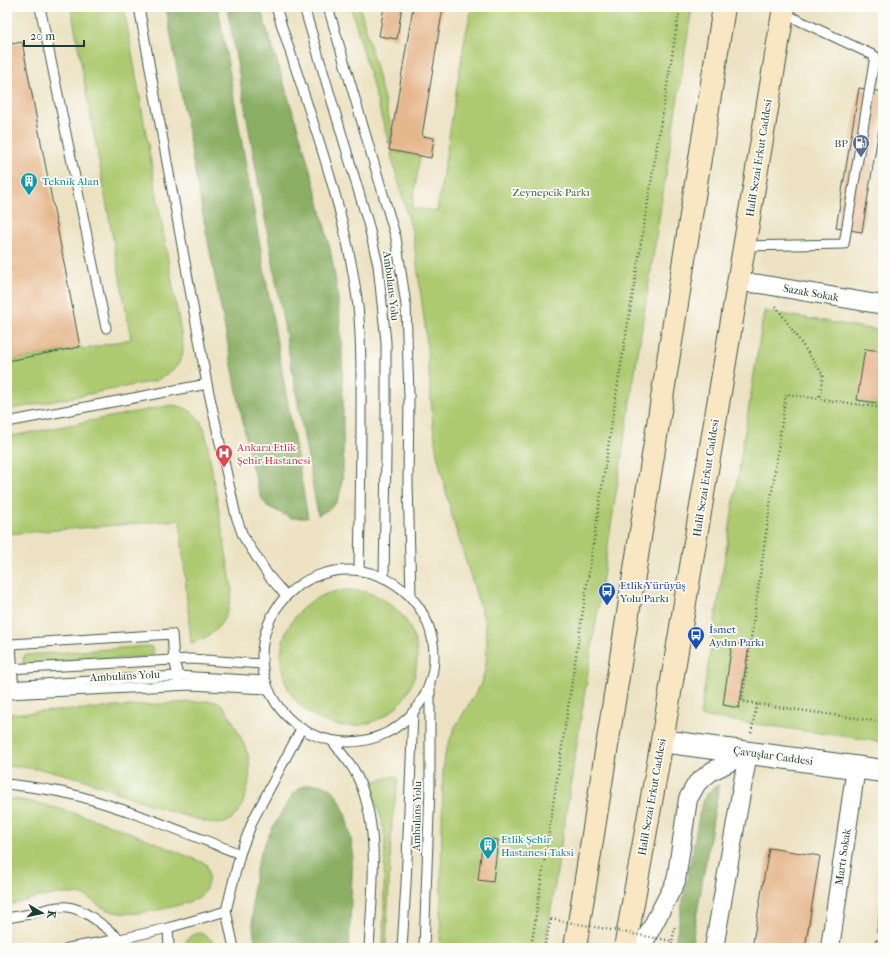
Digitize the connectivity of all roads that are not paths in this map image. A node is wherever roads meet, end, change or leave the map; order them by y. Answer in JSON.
{"nodes":[{"id":1,"x":40,"y":7,"type":"edge"},
{"id":2,"x":139,"y":7,"type":"edge"},
{"id":3,"x":276,"y":7,"type":"edge"},
{"id":4,"x":304,"y":7,"type":"edge"},
{"id":5,"x":328,"y":7,"type":"edge"},
{"id":6,"x":724,"y":7,"type":"edge"},
{"id":7,"x":783,"y":10,"type":"edge"},
{"id":8,"x":744,"y":246,"type":"junction"},
{"id":9,"x":739,"y":282,"type":"junction"},
{"id":10,"x":883,"y":305,"type":"edge"},
{"id":11,"x":106,"y":328,"type":"dead end"},
{"id":12,"x":208,"y":384,"type":"junction"},
{"id":13,"x":7,"y":422,"type":"edge"},
{"id":14,"x":359,"y":570,"type":"junction"},
{"id":15,"x":384,"y":578,"type":"junction"},
{"id":16,"x":286,"y":596,"type":"junction"},
{"id":17,"x":411,"y":596,"type":"junction"},
{"id":18,"x":174,"y":660,"type":"junction"},
{"id":19,"x":262,"y":664,"type":"junction"},
{"id":20,"x":10,"y":669,"type":"edge"},
{"id":21,"x":178,"y":681,"type":"junction"},
{"id":22,"x":430,"y":684,"type":"junction"},
{"id":23,"x":267,"y":685,"type":"junction"},
{"id":24,"x":10,"y":690,"type":"edge"},
{"id":25,"x":413,"y":712,"type":"junction"},
{"id":26,"x":301,"y":729,"type":"junction"},
{"id":27,"x":662,"y":741,"type":"junction"},
{"id":28,"x":332,"y":742,"type":"junction"},
{"id":29,"x":748,"y":753,"type":"junction"},
{"id":30,"x":856,"y":767,"type":"junction"},
{"id":31,"x":883,"y":771,"type":"edge"},
{"id":32,"x":7,"y":784,"type":"edge"},
{"id":33,"x":240,"y":854,"type":"junction"},
{"id":34,"x":226,"y":911,"type":"junction"},
{"id":35,"x":7,"y":918,"type":"edge"},
{"id":36,"x":168,"y":928,"type":"junction"},
{"id":37,"x":120,"y":939,"type":"junction"},
{"id":38,"x":68,"y":948,"type":"edge"},
{"id":39,"x":169,"y":948,"type":"edge"},
{"id":40,"x":234,"y":948,"type":"edge"},
{"id":41,"x":369,"y":948,"type":"edge"},
{"id":42,"x":402,"y":948,"type":"edge"},
{"id":43,"x":424,"y":948,"type":"edge"},
{"id":44,"x":575,"y":948,"type":"edge"},
{"id":45,"x":625,"y":948,"type":"edge"},
{"id":46,"x":641,"y":948,"type":"edge"},
{"id":47,"x":714,"y":948,"type":"edge"},
{"id":48,"x":830,"y":948,"type":"edge"}],
"edges":[{"from":1,"to":11,"type":"lane"},
{"from":2,"to":12,"type":"lane"},
{"from":3,"to":14,"type":"lane"},
{"from":4,"to":15,"type":"lane","name":"Ambulans Yolu"},
{"from":5,"to":17,"type":"lane"},
{"from":6,"to":44,"type":"main road"},
{"from":7,"to":8,"type":"main road","name":"Halil Sezai Erkut Caddesi"},
{"from":7,"to":8,"type":"lane"},
{"from":8,"to":9,"type":"main road","name":"Halil Sezai Erkut Caddesi"},
{"from":9,"to":10,"type":"street","name":"Sazak Sokak"},
{"from":9,"to":27,"type":"main road","name":"Halil Sezai Erkut Caddesi"},
{"from":12,"to":13,"type":"lane"},
{"from":12,"to":16,"type":"lane"},
{"from":14,"to":15,"type":"lane"},
{"from":14,"to":16,"type":"lane"},
{"from":15,"to":17,"type":"lane"},
{"from":16,"to":19,"type":"lane"},
{"from":17,"to":22,"type":"lane"},
{"from":18,"to":19,"type":"lane"},
{"from":18,"to":20,"type":"lane"},
{"from":18,"to":20,"type":"lane"},
{"from":18,"to":21,"type":"lane"},
{"from":19,"to":23,"type":"lane"},
{"from":20,"to":24,"type":"lane"},
{"from":21,"to":23,"type":"lane"},
{"from":21,"to":24,"type":"lane"},
{"from":22,"to":25,"type":"lane"},
{"from":22,"to":43,"type":"lane","name":"Ambulans Yolu"},
{"from":23,"to":26,"type":"lane"},
{"from":25,"to":28,"type":"lane"},
{"from":25,"to":42,"type":"lane"},
{"from":26,"to":28,"type":"lane"},
{"from":26,"to":33,"type":"lane"},
{"from":27,"to":29,"type":"street","name":"Çavuşlar Caddesi"},
{"from":27,"to":45,"type":"main road","name":"Halil Sezai Erkut Caddesi"},
{"from":28,"to":41,"type":"lane"},
{"from":29,"to":30,"type":"street","name":"Çavuşlar Caddesi"},
{"from":29,"to":46,"type":"street"},
{"from":29,"to":47,"type":"street"},
{"from":30,"to":31,"type":"street","name":"Çavuşlar Caddesi"},
{"from":30,"to":48,"type":"street","name":"Martı Sokak"},
{"from":32,"to":33,"type":"lane"},
{"from":33,"to":34,"type":"lane"},
{"from":34,"to":36,"type":"lane"},
{"from":34,"to":40,"type":"lane"},
{"from":35,"to":37,"type":"lane"},
{"from":36,"to":37,"type":"lane"},
{"from":36,"to":39,"type":"lane"},
{"from":37,"to":38,"type":"lane"}]}
